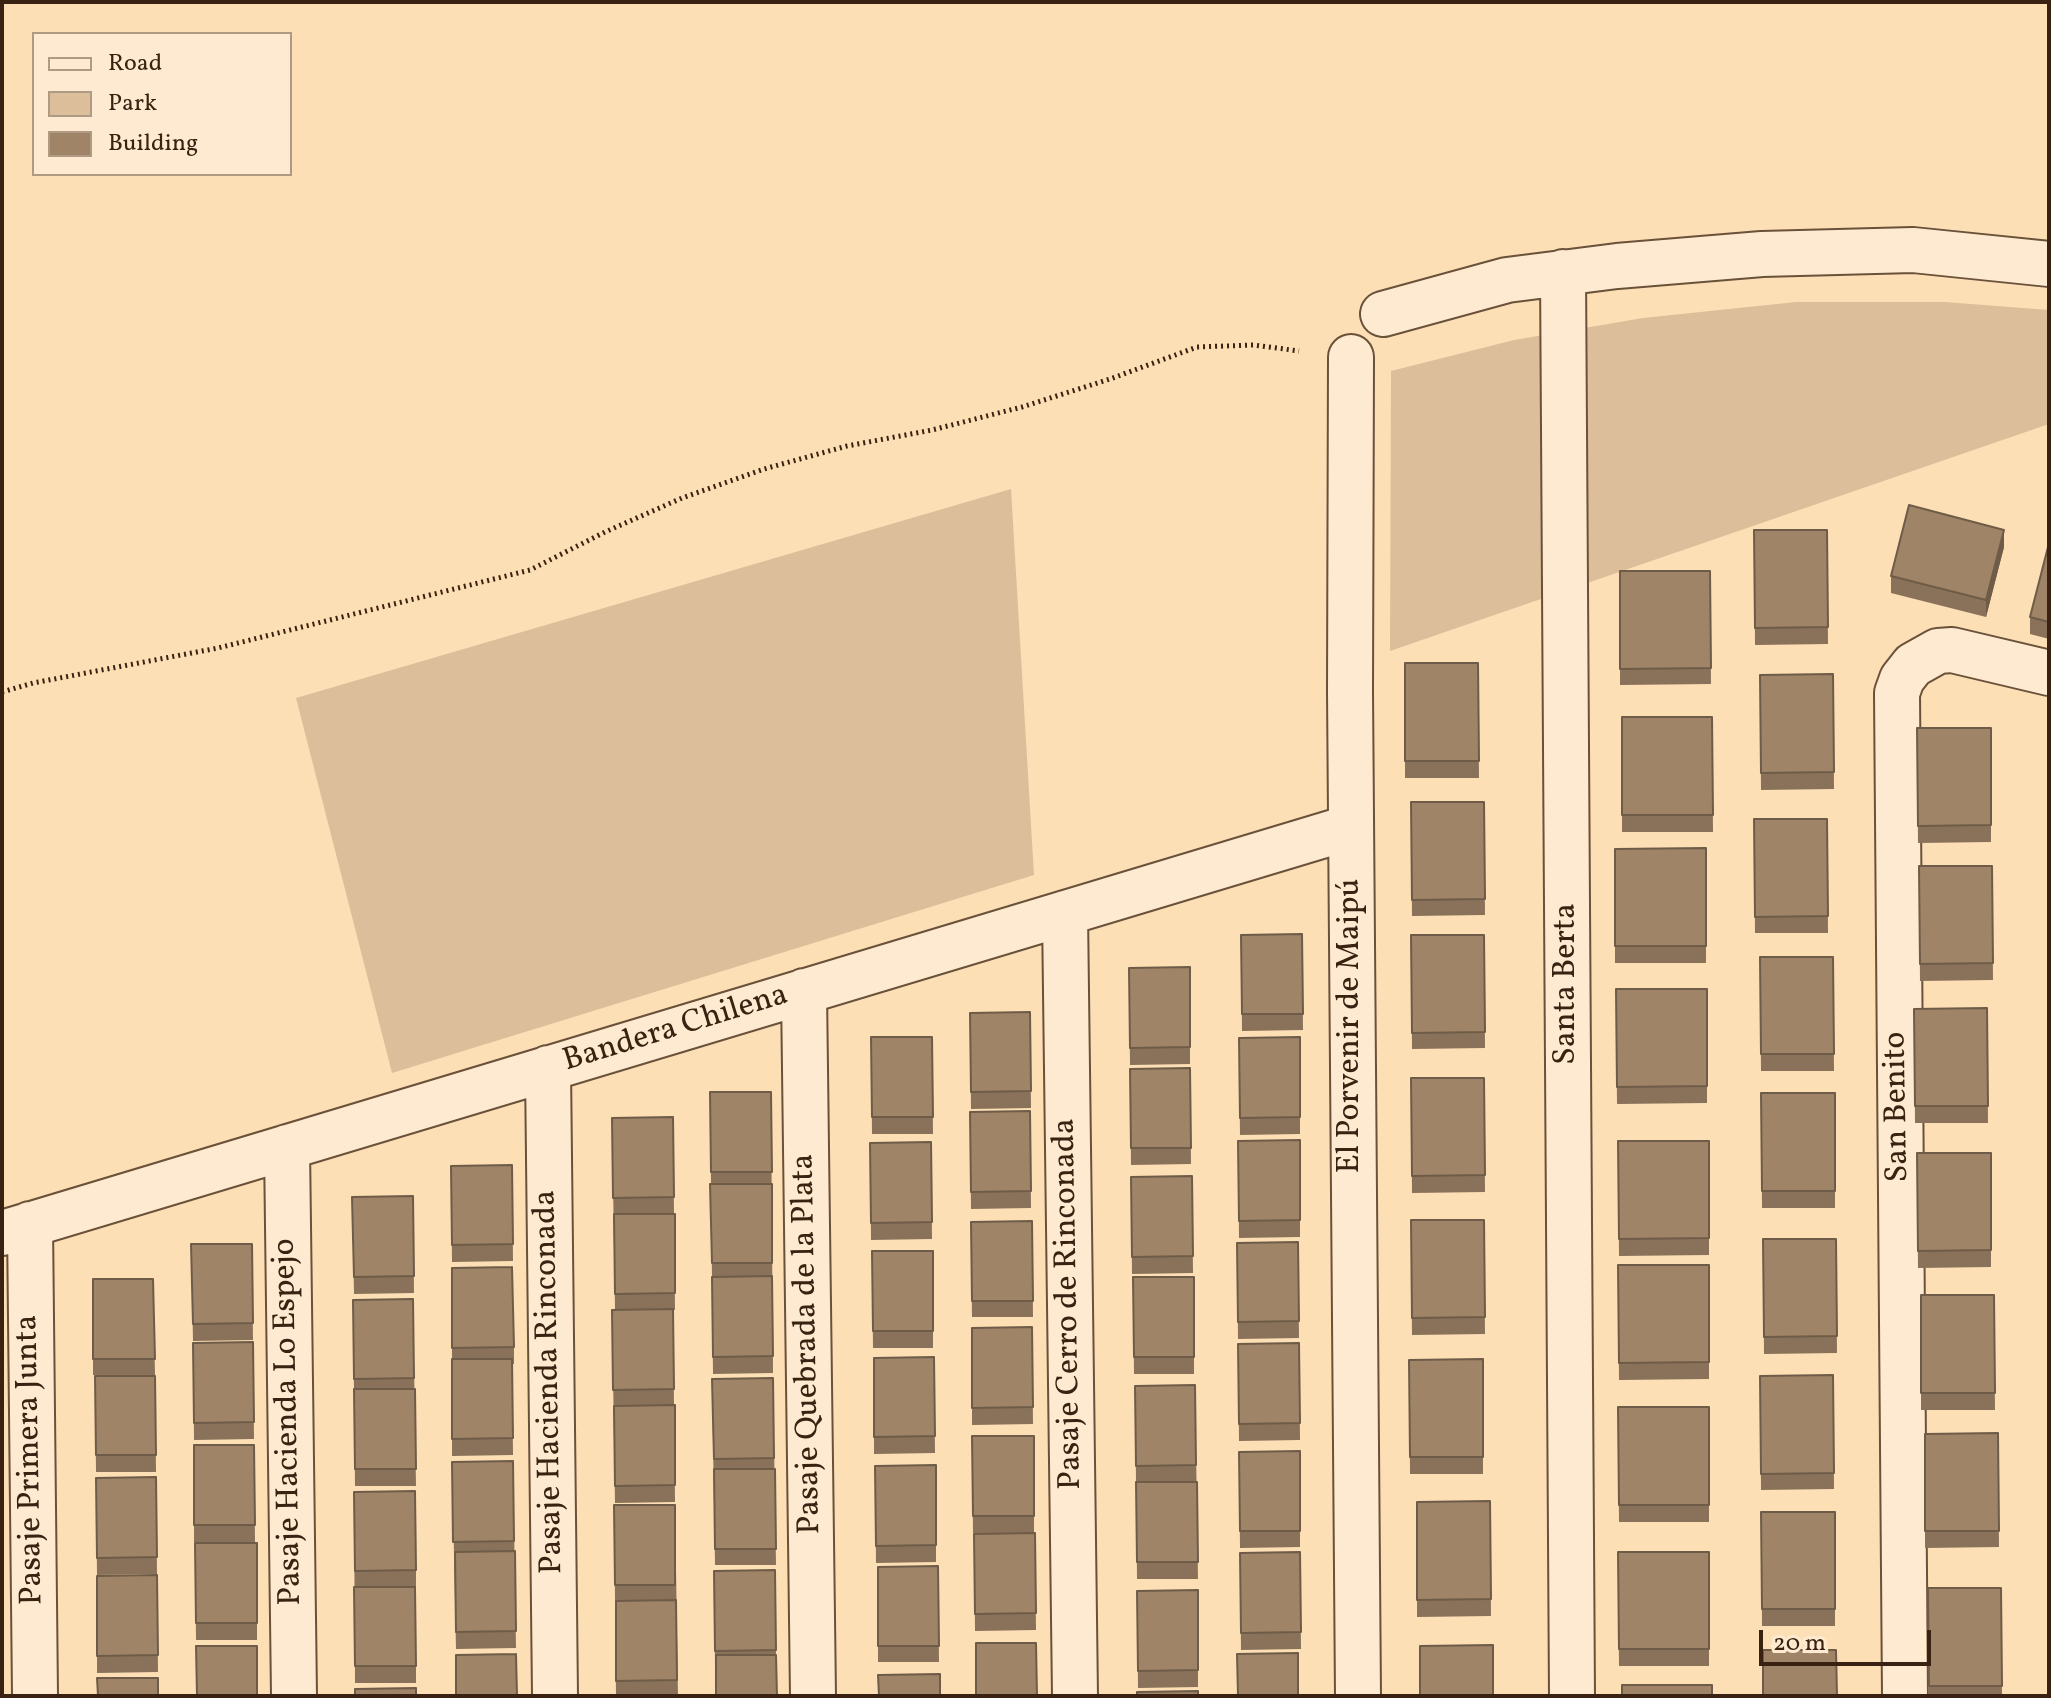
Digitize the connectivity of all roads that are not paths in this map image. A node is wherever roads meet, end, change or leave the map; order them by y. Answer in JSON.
{"nodes":[{"id":1,"x":2049,"y":264,"type":"edge"},
{"id":2,"x":1563,"y":272,"type":"junction"},
{"id":3,"x":1383,"y":314,"type":"dead end"},
{"id":4,"x":1351,"y":357,"type":"road end"},
{"id":5,"x":2049,"y":673,"type":"edge"},
{"id":6,"x":1351,"y":827,"type":"junction"},
{"id":7,"x":1065,"y":913,"type":"junction"},
{"id":8,"x":804,"y":991,"type":"junction"},
{"id":9,"x":548,"y":1068,"type":"junction"},
{"id":10,"x":287,"y":1147,"type":"junction"},
{"id":11,"x":16,"y":1228,"type":"edge"},
{"id":12,"x":35,"y":1696,"type":"edge"},
{"id":13,"x":294,"y":1696,"type":"edge"},
{"id":14,"x":555,"y":1696,"type":"edge"},
{"id":15,"x":813,"y":1696,"type":"edge"},
{"id":16,"x":1075,"y":1696,"type":"edge"},
{"id":17,"x":1358,"y":1696,"type":"edge"},
{"id":18,"x":1572,"y":1696,"type":"edge"},
{"id":19,"x":1905,"y":1696,"type":"edge"}],
"edges":[{"from":1,"to":2,"type":"street"},
{"from":2,"to":3,"type":"street"},
{"from":2,"to":18,"type":"street","name":"Santa Berta"},
{"from":4,"to":6,"type":"street","name":"El Porvenir de Maipú"},
{"from":5,"to":19,"type":"street","name":"San Benito"},
{"from":6,"to":7,"type":"street","name":"Bandera Chilena"},
{"from":6,"to":17,"type":"street","name":"El Porvenir de Maipú"},
{"from":7,"to":8,"type":"street","name":"Bandera Chilena"},
{"from":7,"to":16,"type":"street","name":"Pasaje Cerro de Rinconada"},
{"from":8,"to":9,"type":"street","name":"Bandera Chilena"},
{"from":8,"to":15,"type":"street","name":"Pasaje Quebrada de la Plata"},
{"from":9,"to":10,"type":"street","name":"Bandera Chilena"},
{"from":9,"to":14,"type":"street","name":"Pasaje Hacienda Rinconada"},
{"from":10,"to":11,"type":"street","name":"Bandera Chilena"},
{"from":10,"to":13,"type":"street","name":"Pasaje Hacienda Lo Espejo"},
{"from":11,"to":12,"type":"street","name":"Pasaje Primera Junta"}]}
